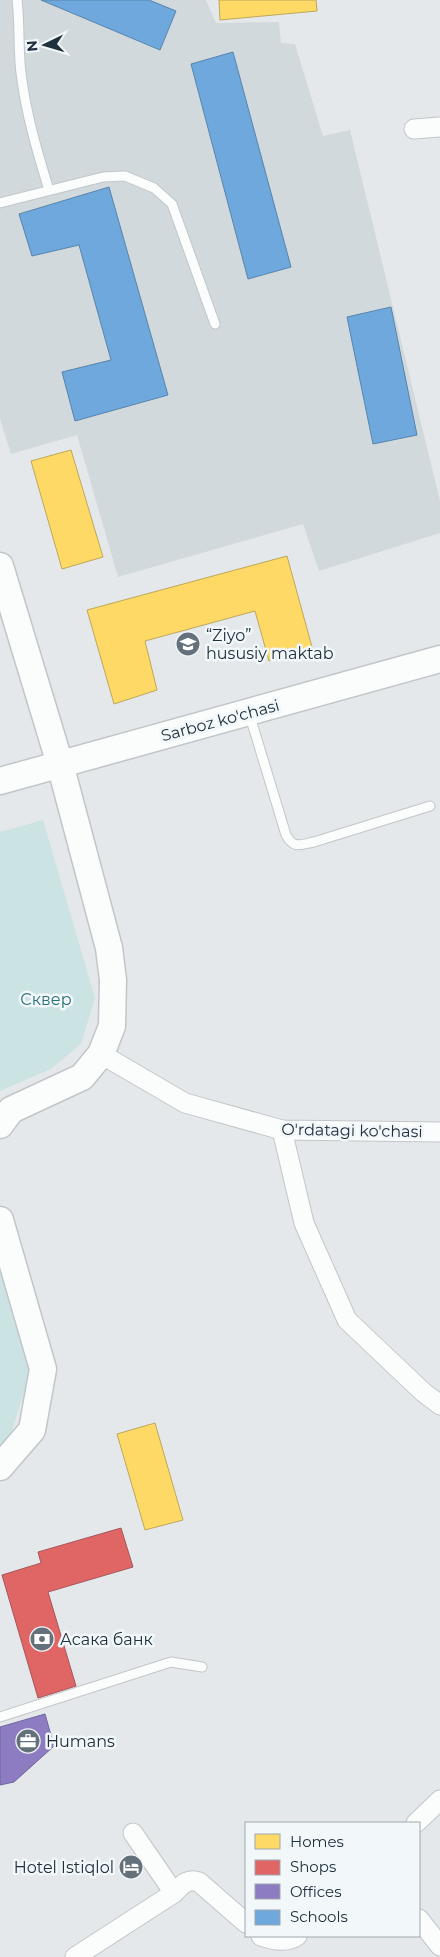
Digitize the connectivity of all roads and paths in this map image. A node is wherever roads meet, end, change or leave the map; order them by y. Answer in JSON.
{"nodes":[{"id":1,"x":17,"y":0,"type":"edge"},
{"id":2,"x":440,"y":127,"type":"edge"},
{"id":3,"x":414,"y":129,"type":"dead end"},
{"id":4,"x":48,"y":190,"type":"junction"},
{"id":5,"x":0,"y":203,"type":"edge"},
{"id":6,"x":215,"y":324,"type":"dead end"},
{"id":7,"x":0,"y":566,"type":"edge"},
{"id":8,"x":440,"y":659,"type":"edge"},
{"id":9,"x":248,"y":712,"type":"junction"},
{"id":10,"x":60,"y":764,"type":"junction"},
{"id":11,"x":0,"y":781,"type":"edge"},
{"id":12,"x":430,"y":806,"type":"dead end"},
{"id":13,"x":101,"y":1054,"type":"junction"},
{"id":14,"x":0,"y":1125,"type":"edge"},
{"id":15,"x":282,"y":1130,"type":"junction"},
{"id":16,"x":440,"y":1132,"type":"edge"},
{"id":17,"x":0,"y":1220,"type":"edge"},
{"id":18,"x":440,"y":1405,"type":"edge"},
{"id":19,"x":0,"y":1467,"type":"edge"},
{"id":20,"x":202,"y":1667,"type":"dead end"},
{"id":21,"x":0,"y":1717,"type":"edge"},
{"id":22,"x":440,"y":1800,"type":"edge"},
{"id":23,"x":417,"y":1822,"type":"edge"},
{"id":24,"x":133,"y":1833,"type":"dead end"},
{"id":25,"x":174,"y":1893,"type":"junction"},
{"id":26,"x":420,"y":1920,"type":"edge"},
{"id":27,"x":245,"y":1922,"type":"edge"},
{"id":28,"x":266,"y":1937,"type":"edge"},
{"id":29,"x":296,"y":1937,"type":"edge"},
{"id":30,"x":440,"y":1946,"type":"edge"},
{"id":31,"x":75,"y":1957,"type":"edge"}],
"edges":[{"from":1,"to":4,"type":"lane"},
{"from":2,"to":3,"type":"street"},
{"from":4,"to":5,"type":"lane"},
{"from":4,"to":6,"type":"lane"},
{"from":7,"to":10,"type":"main road"},
{"from":8,"to":9,"type":"main road","name":"Sarboz ko'chasi"},
{"from":9,"to":10,"type":"main road","name":"Sarboz ko'chasi"},
{"from":9,"to":12,"type":"lane"},
{"from":10,"to":11,"type":"main road","name":"Sarboz ko'chasi"},
{"from":10,"to":13,"type":"main road"},
{"from":13,"to":14,"type":"main road"},
{"from":13,"to":15,"type":"street","name":"O'rdatagi ko'chasi"},
{"from":15,"to":16,"type":"street","name":"O'rdatagi ko'chasi"},
{"from":15,"to":18,"type":"street"},
{"from":17,"to":19,"type":"main road"},
{"from":20,"to":21,"type":"lane"},
{"from":22,"to":23,"type":"street"},
{"from":24,"to":25,"type":"street"},
{"from":25,"to":27,"type":"street"},
{"from":25,"to":31,"type":"street"},
{"from":26,"to":30,"type":"street"},
{"from":28,"to":29,"type":"street"}]}
